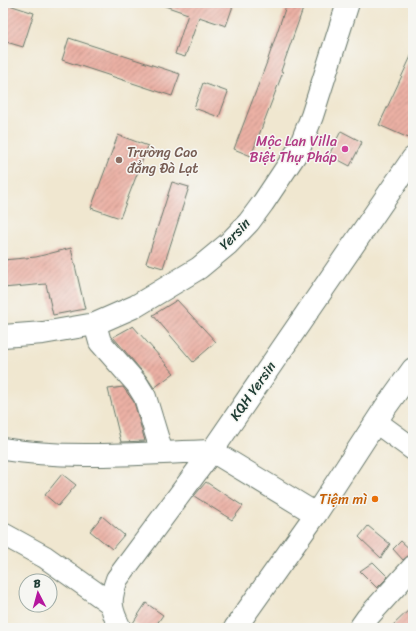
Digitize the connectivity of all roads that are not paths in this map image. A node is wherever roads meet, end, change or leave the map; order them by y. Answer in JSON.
{"nodes":[{"id":1,"x":348,"y":3,"type":"edge"},
{"id":2,"x":413,"y":158,"type":"edge"},
{"id":3,"x":95,"y":324,"type":"junction"},
{"id":4,"x":3,"y":336,"type":"edge"},
{"id":5,"x":413,"y":369,"type":"edge"},
{"id":6,"x":376,"y":422,"type":"junction"},
{"id":7,"x":3,"y":449,"type":"edge"},
{"id":8,"x":413,"y":449,"type":"edge"},
{"id":9,"x":212,"y":451,"type":"junction"},
{"id":10,"x":162,"y":453,"type":"junction"},
{"id":11,"x":316,"y":514,"type":"junction"},
{"id":12,"x":3,"y":534,"type":"edge"},
{"id":13,"x":413,"y":567,"type":"edge"},
{"id":14,"x":110,"y":603,"type":"junction"},
{"id":15,"x":120,"y":628,"type":"edge"},
{"id":16,"x":235,"y":628,"type":"edge"},
{"id":17,"x":360,"y":628,"type":"edge"}],
"edges":[{"from":1,"to":3,"type":"street","name":"Yersin"},
{"from":2,"to":9,"type":"street","name":"KQH Yersin"},
{"from":3,"to":4,"type":"street","name":"Yersin"},
{"from":3,"to":10,"type":"street"},
{"from":5,"to":6,"type":"street"},
{"from":6,"to":8,"type":"street"},
{"from":6,"to":11,"type":"street"},
{"from":7,"to":10,"type":"street"},
{"from":9,"to":10,"type":"street"},
{"from":9,"to":11,"type":"street"},
{"from":9,"to":14,"type":"street","name":"KQH Yersin"},
{"from":11,"to":16,"type":"street"},
{"from":12,"to":14,"type":"street"},
{"from":13,"to":17,"type":"street"},
{"from":14,"to":15,"type":"street"}]}
